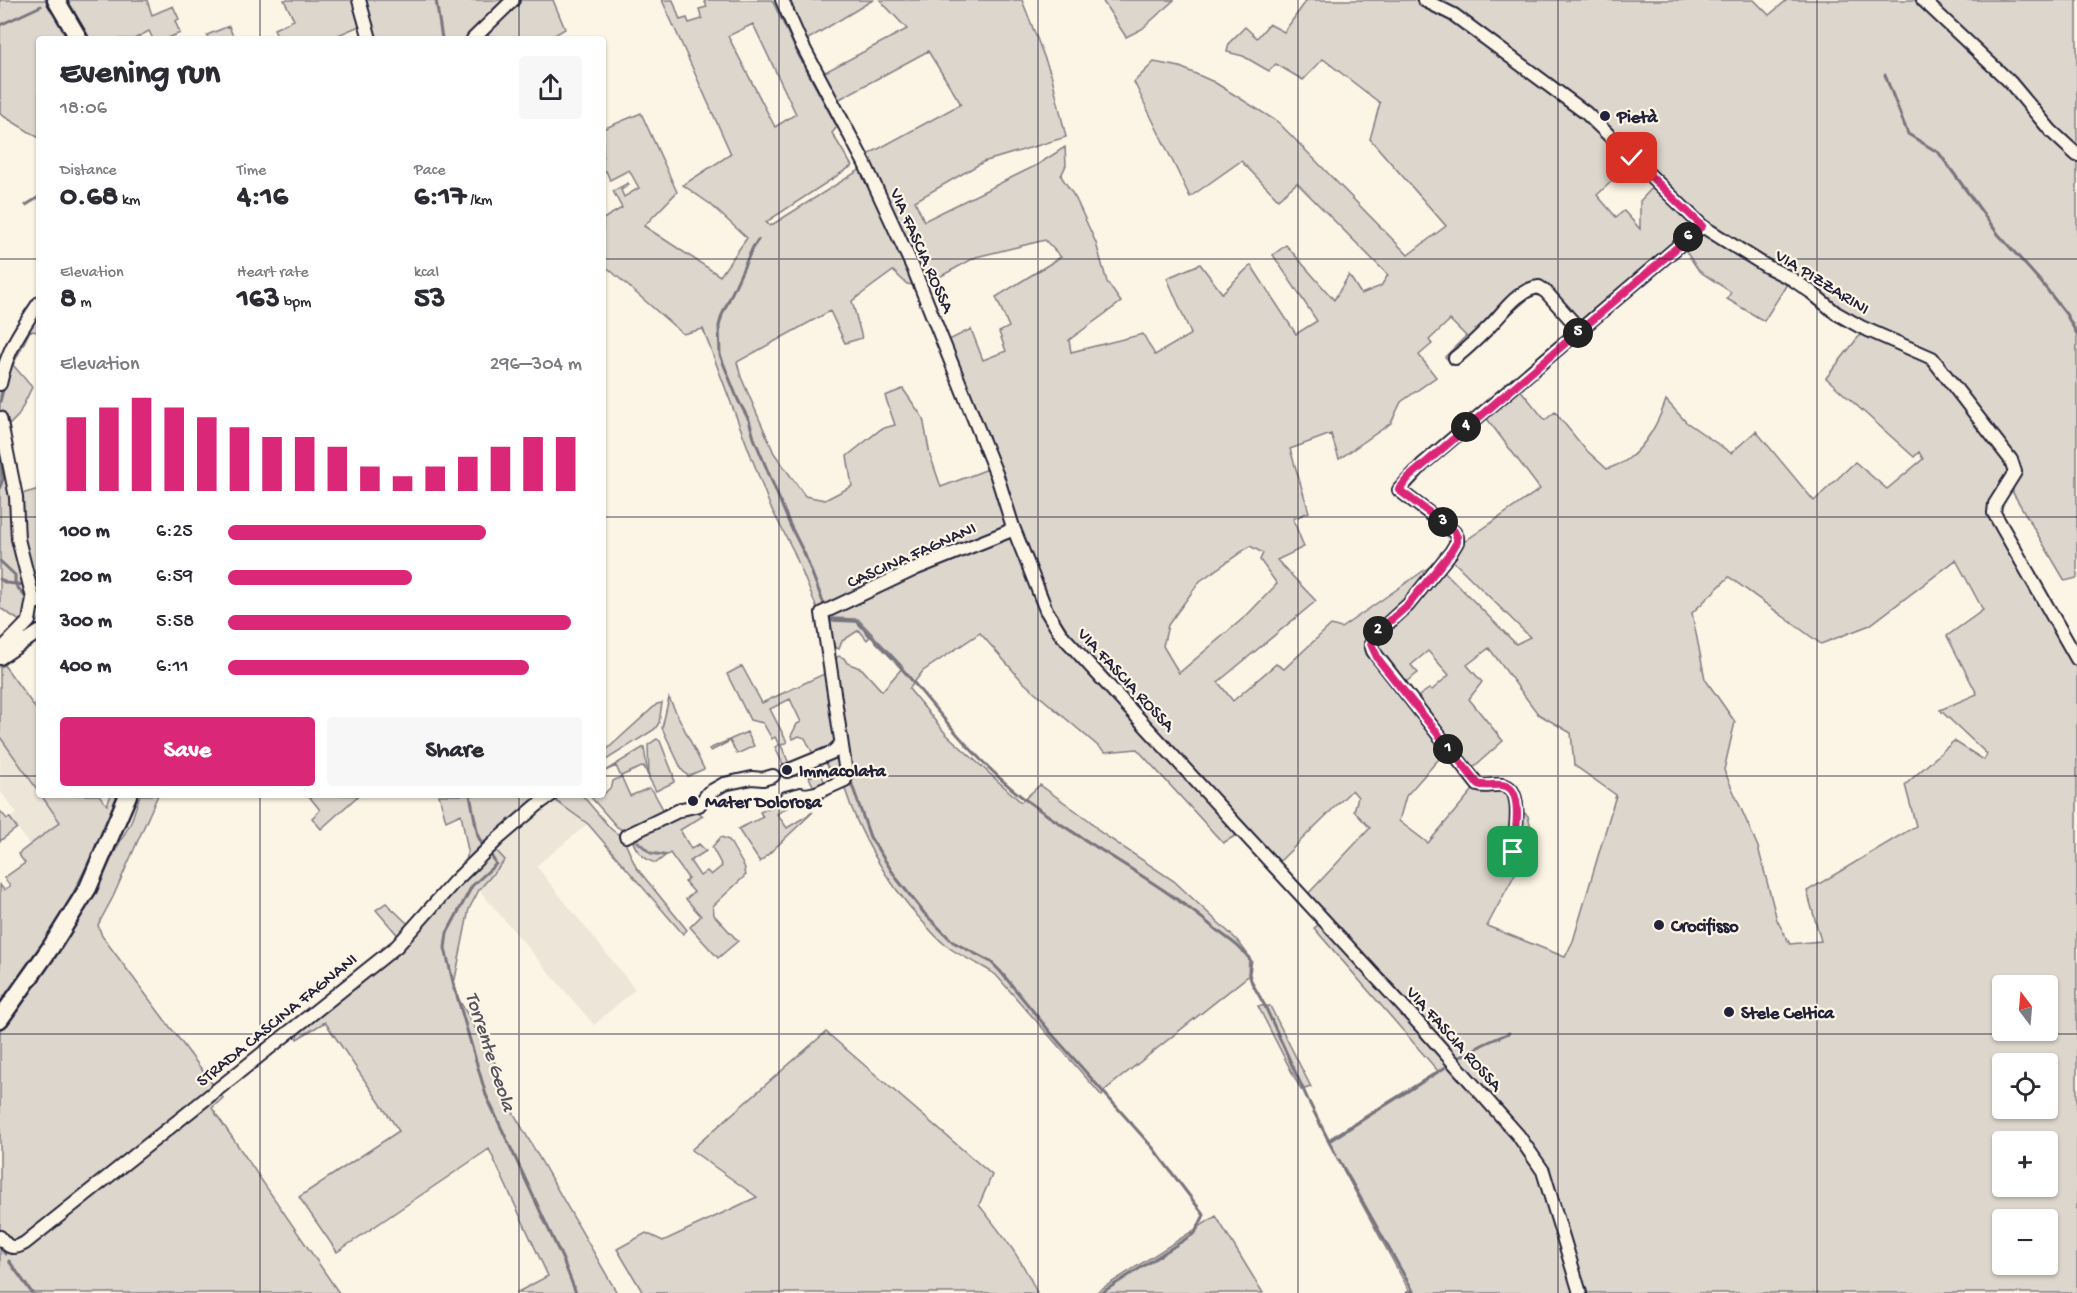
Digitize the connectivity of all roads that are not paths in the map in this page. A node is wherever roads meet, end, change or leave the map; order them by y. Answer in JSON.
{"nodes":[{"id":1,"x":56,"y":0,"type":"edge"},
{"id":2,"x":359,"y":0,"type":"edge"},
{"id":3,"x":513,"y":0,"type":"edge"},
{"id":4,"x":782,"y":0,"type":"edge"},
{"id":5,"x":1424,"y":0,"type":"edge"},
{"id":6,"x":1923,"y":0,"type":"edge"},
{"id":7,"x":77,"y":36,"type":"edge"},
{"id":8,"x":369,"y":36,"type":"edge"},
{"id":9,"x":476,"y":36,"type":"edge"},
{"id":10,"x":2077,"y":155,"type":"edge"},
{"id":11,"x":1702,"y":226,"type":"junction"},
{"id":12,"x":36,"y":308,"type":"edge"},
{"id":13,"x":1581,"y":331,"type":"junction"},
{"id":14,"x":1455,"y":358,"type":"dead end"},
{"id":15,"x":0,"y":384,"type":"edge"},
{"id":16,"x":0,"y":418,"type":"edge"},
{"id":17,"x":1013,"y":527,"type":"junction"},
{"id":18,"x":32,"y":592,"type":"edge"},
{"id":19,"x":36,"y":634,"type":"edge"},
{"id":20,"x":0,"y":651,"type":"edge"},
{"id":21,"x":0,"y":658,"type":"edge"},
{"id":22,"x":2077,"y":659,"type":"edge"},
{"id":23,"x":841,"y":744,"type":"junction"},
{"id":24,"x":787,"y":771,"type":"dead end"},
{"id":25,"x":773,"y":777,"type":"dead end"},
{"id":26,"x":127,"y":798,"type":"edge"},
{"id":27,"x":547,"y":798,"type":"edge"},
{"id":28,"x":786,"y":798,"type":"dead end"},
{"id":29,"x":626,"y":836,"type":"dead end"},
{"id":30,"x":1513,"y":852,"type":"dead end"},
{"id":31,"x":0,"y":1019,"type":"edge"},
{"id":32,"x":3,"y":1241,"type":"edge"},
{"id":33,"x":1580,"y":1293,"type":"edge"}],
"edges":[{"from":1,"to":7,"type":"highway"},
{"from":2,"to":8,"type":"street"},
{"from":3,"to":9,"type":"street"},
{"from":4,"to":17,"type":"street","name":"VIA FASCIA ROSSA"},
{"from":5,"to":11,"type":"street","name":"VIA PIZZARINI"},
{"from":6,"to":10,"type":"street"},
{"from":11,"to":13,"type":"street"},
{"from":11,"to":22,"type":"street","name":"VIA PIZZARINI"},
{"from":12,"to":15,"type":"street"},
{"from":13,"to":14,"type":"street"},
{"from":13,"to":30,"type":"street"},
{"from":16,"to":18,"type":"street"},
{"from":17,"to":23,"type":"street","name":"CASCINA FAGNANI"},
{"from":17,"to":33,"type":"street","name":"VIA FASCIA ROSSA"},
{"from":18,"to":20,"type":"street"},
{"from":19,"to":21,"type":"street"},
{"from":23,"to":24,"type":"street"},
{"from":23,"to":28,"type":"street"},
{"from":25,"to":29,"type":"street"},
{"from":26,"to":31,"type":"highway"},
{"from":27,"to":32,"type":"street","name":"STRADA CASCINA FAGNANI"}]}
